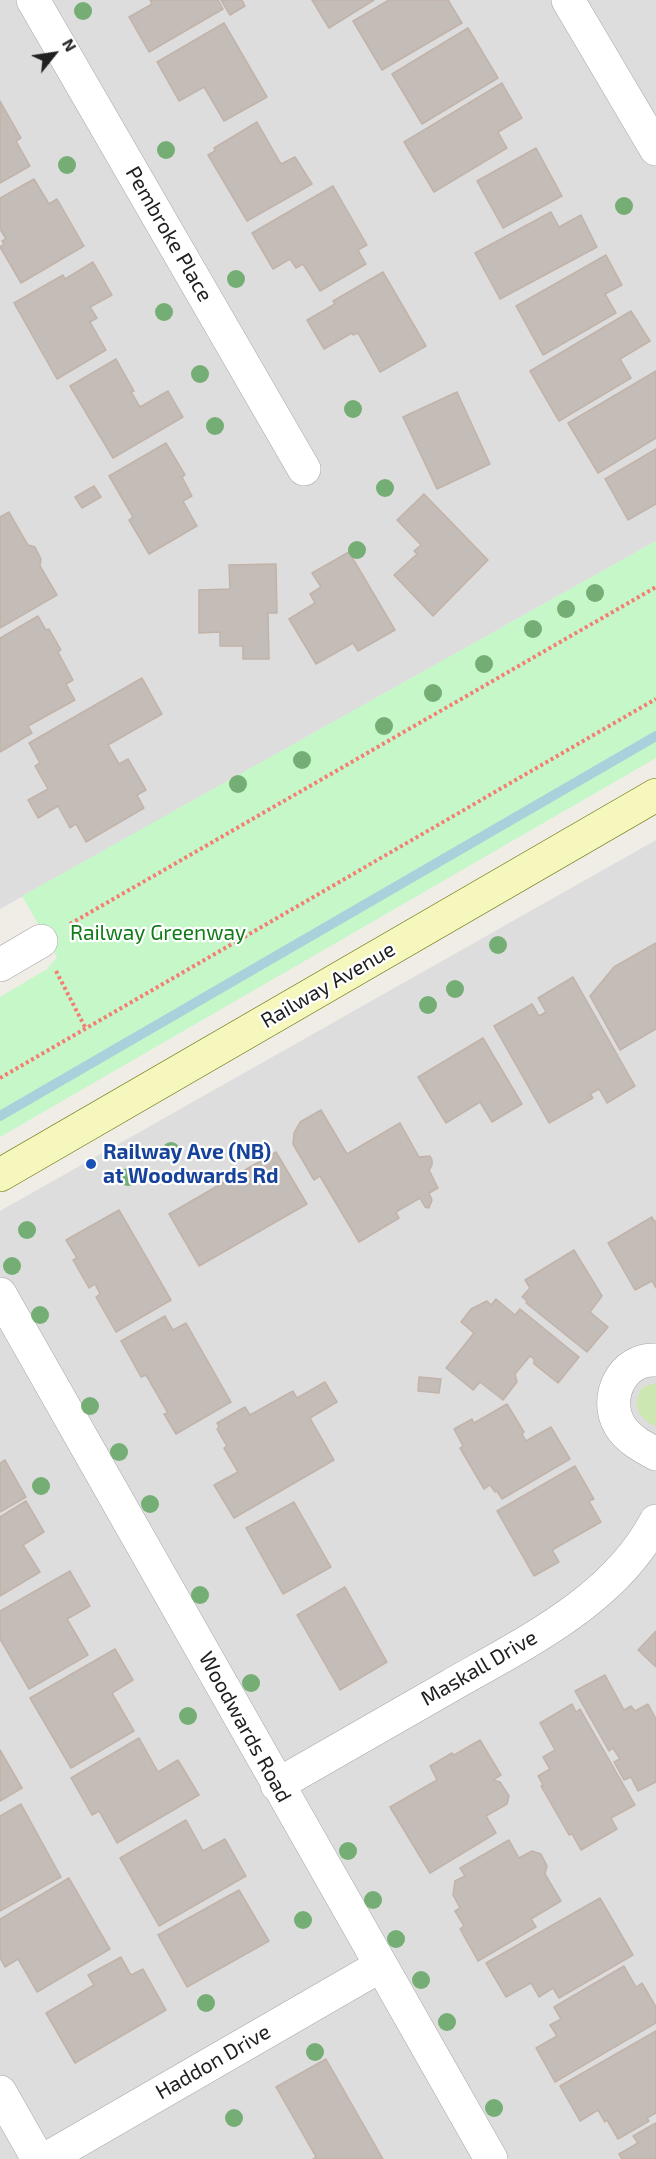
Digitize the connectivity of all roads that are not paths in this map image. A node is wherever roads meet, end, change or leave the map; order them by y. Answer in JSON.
{"nodes":[{"id":1,"x":33,"y":0,"type":"edge"},
{"id":2,"x":568,"y":0,"type":"edge"},
{"id":3,"x":656,"y":149,"type":"edge"},
{"id":4,"x":304,"y":468,"type":"dead end"},
{"id":5,"x":656,"y":795,"type":"edge"},
{"id":6,"x":41,"y":940,"type":"road end"},
{"id":7,"x":0,"y":965,"type":"edge"},
{"id":8,"x":0,"y":1175,"type":"edge"},
{"id":9,"x":0,"y":1294,"type":"edge"},
{"id":10,"x":656,"y":1360,"type":"edge"},
{"id":11,"x":656,"y":1454,"type":"edge"},
{"id":12,"x":656,"y":1521,"type":"edge"},
{"id":13,"x":277,"y":1785,"type":"junction"},
{"id":14,"x":380,"y":1966,"type":"junction"},
{"id":15,"x":0,"y":2091,"type":"edge"},
{"id":16,"x":38,"y":2159,"type":"edge"},
{"id":17,"x":46,"y":2159,"type":"edge"},
{"id":18,"x":491,"y":2159,"type":"edge"}],
"edges":[{"from":1,"to":4,"type":"street","name":"Pembroke Place"},
{"from":2,"to":3,"type":"street"},
{"from":5,"to":8,"type":"main road","name":"Railway Avenue"},
{"from":6,"to":7,"type":"street"},
{"from":9,"to":13,"type":"street","name":"Woodwards Road"},
{"from":10,"to":11,"type":"street"},
{"from":12,"to":13,"type":"street","name":"Maskall Drive"},
{"from":13,"to":14,"type":"street","name":"Woodwards Road"},
{"from":14,"to":17,"type":"street","name":"Haddon Drive"},
{"from":14,"to":18,"type":"street","name":"Woodwards Road"},
{"from":15,"to":16,"type":"street"}]}
